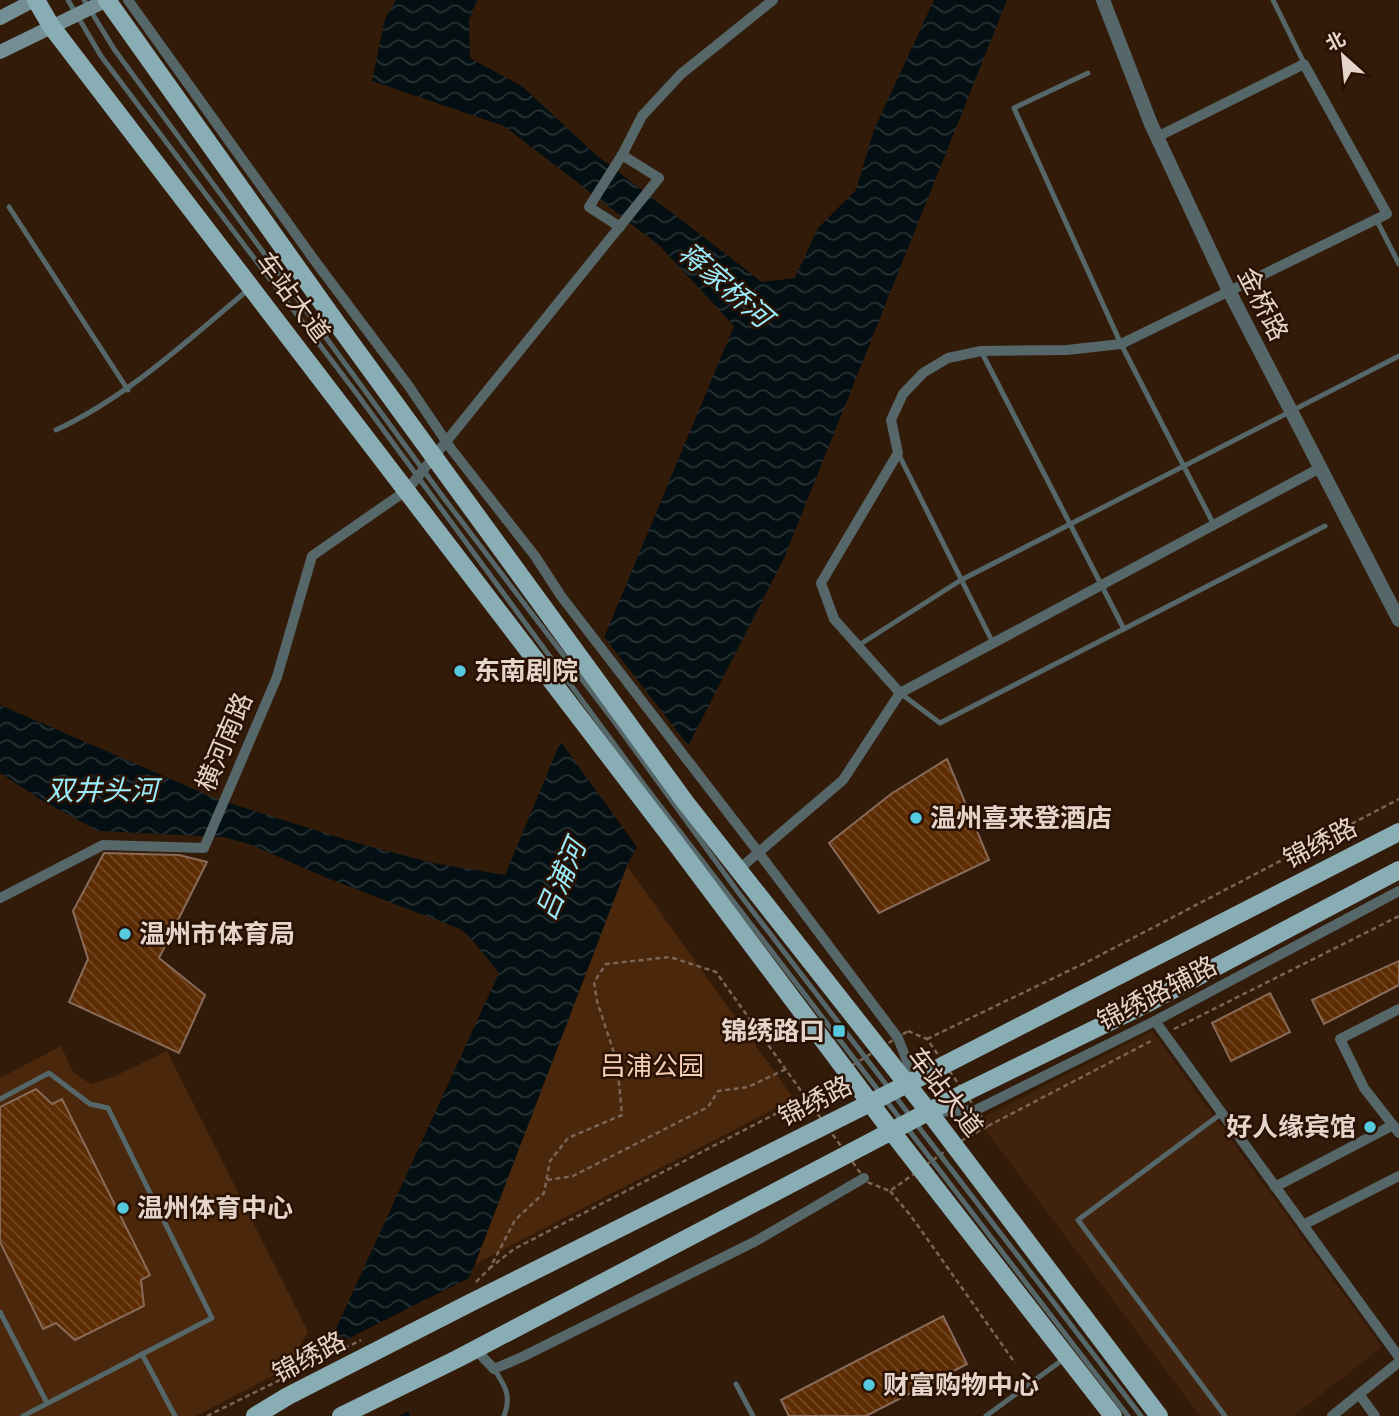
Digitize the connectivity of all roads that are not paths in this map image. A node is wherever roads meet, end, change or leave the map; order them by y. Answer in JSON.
{"nodes":[{"id":1,"x":35,"y":0,"type":"edge"},
{"id":2,"x":68,"y":0,"type":"edge"},
{"id":3,"x":107,"y":0,"type":"edge"},
{"id":4,"x":128,"y":0,"type":"edge"},
{"id":5,"x":1103,"y":0,"type":"edge"},
{"id":6,"x":1273,"y":0,"type":"edge"},
{"id":7,"x":769,"y":1,"type":"edge"},
{"id":8,"x":82,"y":8,"type":"edge"},
{"id":9,"x":0,"y":18,"type":"edge"},
{"id":10,"x":51,"y":26,"type":"junction"},
{"id":11,"x":0,"y":52,"type":"edge"},
{"id":12,"x":1304,"y":64,"type":"junction"},
{"id":13,"x":1087,"y":73,"type":"dead end"},
{"id":14,"x":1157,"y":137,"type":"junction"},
{"id":15,"x":622,"y":155,"type":"junction"},
{"id":16,"x":9,"y":207,"type":"dead end"},
{"id":17,"x":1376,"y":219,"type":"junction"},
{"id":18,"x":620,"y":227,"type":"junction"},
{"id":19,"x":1399,"y":264,"type":"edge"},
{"id":20,"x":252,"y":287,"type":"junction"},
{"id":21,"x":1229,"y":291,"type":"junction"},
{"id":22,"x":1121,"y":344,"type":"junction"},
{"id":23,"x":981,"y":351,"type":"junction"},
{"id":24,"x":1399,"y":356,"type":"edge"},
{"id":25,"x":128,"y":390,"type":"junction"},
{"id":26,"x":1291,"y":411,"type":"junction"},
{"id":27,"x":57,"y":430,"type":"dead end"},
{"id":28,"x":446,"y":440,"type":"junction"},
{"id":29,"x":898,"y":453,"type":"junction"},
{"id":30,"x":1184,"y":466,"type":"junction"},
{"id":31,"x":1320,"y":468,"type":"junction"},
{"id":32,"x":420,"y":473,"type":"junction"},
{"id":33,"x":1070,"y":524,"type":"junction"},
{"id":34,"x":1214,"y":525,"type":"junction"},
{"id":35,"x":1325,"y":526,"type":"dead end"},
{"id":36,"x":961,"y":580,"type":"junction"},
{"id":37,"x":1102,"y":585,"type":"junction"},
{"id":38,"x":1399,"y":620,"type":"edge"},
{"id":39,"x":1124,"y":629,"type":"junction"},
{"id":40,"x":993,"y":643,"type":"junction"},
{"id":41,"x":858,"y":645,"type":"junction"},
{"id":42,"x":900,"y":693,"type":"junction"},
{"id":43,"x":1399,"y":832,"type":"edge"},
{"id":44,"x":759,"y":853,"type":"junction"},
{"id":45,"x":738,"y":870,"type":"junction"},
{"id":46,"x":1399,"y":870,"type":"edge"},
{"id":47,"x":1399,"y":891,"type":"edge"},
{"id":48,"x":0,"y":898,"type":"edge"},
{"id":49,"x":1399,"y":1009,"type":"edge"},
{"id":50,"x":1156,"y":1021,"type":"junction"},
{"id":51,"x":888,"y":1094,"type":"junction"},
{"id":52,"x":0,"y":1099,"type":"edge"},
{"id":53,"x":1222,"y":1113,"type":"junction"},
{"id":54,"x":910,"y":1122,"type":"junction"},
{"id":55,"x":1396,"y":1129,"type":"edge"},
{"id":56,"x":1399,"y":1176,"type":"edge"},
{"id":57,"x":864,"y":1178,"type":"dead end"},
{"id":58,"x":1275,"y":1186,"type":"junction"},
{"id":59,"x":1303,"y":1225,"type":"junction"},
{"id":60,"x":0,"y":1312,"type":"edge"},
{"id":61,"x":475,"y":1349,"type":"junction"},
{"id":62,"x":142,"y":1354,"type":"junction"},
{"id":63,"x":1067,"y":1357,"type":"junction"},
{"id":64,"x":1399,"y":1360,"type":"edge"},
{"id":65,"x":494,"y":1369,"type":"junction"},
{"id":66,"x":736,"y":1384,"type":"dead end"},
{"id":67,"x":1359,"y":1394,"type":"junction"},
{"id":68,"x":47,"y":1403,"type":"junction"},
{"id":69,"x":23,"y":1416,"type":"edge"},
{"id":70,"x":175,"y":1416,"type":"edge"},
{"id":71,"x":255,"y":1416,"type":"edge"},
{"id":72,"x":341,"y":1416,"type":"edge"},
{"id":73,"x":504,"y":1416,"type":"edge"},
{"id":74,"x":753,"y":1416,"type":"edge"},
{"id":75,"x":986,"y":1416,"type":"edge"},
{"id":76,"x":1113,"y":1416,"type":"edge"},
{"id":77,"x":1128,"y":1416,"type":"edge"},
{"id":78,"x":1141,"y":1416,"type":"edge"},
{"id":79,"x":1159,"y":1416,"type":"edge"},
{"id":80,"x":1225,"y":1416,"type":"edge"},
{"id":81,"x":1332,"y":1416,"type":"edge"},
{"id":82,"x":1375,"y":1416,"type":"edge"}],
"edges":[{"from":1,"to":9,"type":"main road"},
{"from":1,"to":10,"type":"main road","name":"车站大道"},
{"from":2,"to":8,"type":"lane"},
{"from":3,"to":8,"type":"main road"},
{"from":3,"to":32,"type":"main road","name":"车站大道"},
{"from":4,"to":28,"type":"street"},
{"from":5,"to":14,"type":"street","name":"金桥路"},
{"from":6,"to":12,"type":"lane"},
{"from":7,"to":15,"type":"street"},
{"from":8,"to":10,"type":"main road"},
{"from":8,"to":32,"type":"lane"},
{"from":8,"to":32,"type":"lane"},
{"from":10,"to":11,"type":"main road"},
{"from":10,"to":20,"type":"main road","name":"车站大道"},
{"from":12,"to":14,"type":"street"},
{"from":12,"to":17,"type":"street"},
{"from":13,"to":22,"type":"lane"},
{"from":14,"to":21,"type":"street","name":"金桥路"},
{"from":15,"to":18,"type":"street"},
{"from":15,"to":18,"type":"street","name":"横河南路"},
{"from":16,"to":25,"type":"lane"},
{"from":17,"to":19,"type":"lane"},
{"from":17,"to":21,"type":"street"},
{"from":18,"to":28,"type":"street","name":"横河南路"},
{"from":20,"to":25,"type":"lane"},
{"from":20,"to":32,"type":"main road","name":"车站大道"},
{"from":21,"to":22,"type":"street"},
{"from":21,"to":26,"type":"street","name":"金桥路"},
{"from":22,"to":23,"type":"street"},
{"from":22,"to":30,"type":"lane"},
{"from":23,"to":29,"type":"street"},
{"from":23,"to":33,"type":"lane"},
{"from":24,"to":26,"type":"lane"},
{"from":25,"to":27,"type":"lane"},
{"from":26,"to":30,"type":"lane"},
{"from":26,"to":31,"type":"street","name":"金桥路"},
{"from":28,"to":32,"type":"street","name":"横河南路"},
{"from":28,"to":44,"type":"street"},
{"from":29,"to":36,"type":"lane"},
{"from":29,"to":41,"type":"street"},
{"from":30,"to":33,"type":"lane"},
{"from":30,"to":34,"type":"lane"},
{"from":31,"to":34,"type":"street"},
{"from":31,"to":38,"type":"street","name":"金桥路"},
{"from":32,"to":45,"type":"main road","name":"车站大道"},
{"from":32,"to":48,"type":"street","name":"横河南路"},
{"from":32,"to":51,"type":"lane"},
{"from":32,"to":51,"type":"lane"},
{"from":32,"to":51,"type":"main road","name":"车站大道"},
{"from":33,"to":36,"type":"lane"},
{"from":33,"to":37,"type":"lane"},
{"from":34,"to":37,"type":"street"},
{"from":35,"to":39,"type":"lane"},
{"from":36,"to":40,"type":"lane"},
{"from":36,"to":41,"type":"lane"},
{"from":37,"to":39,"type":"lane"},
{"from":37,"to":40,"type":"street"},
{"from":39,"to":42,"type":"lane"},
{"from":40,"to":42,"type":"street"},
{"from":41,"to":42,"type":"street"},
{"from":42,"to":44,"type":"street"},
{"from":43,"to":51,"type":"main road","name":"锦绣路"},
{"from":44,"to":45,"type":"street"},
{"from":44,"to":51,"type":"street"},
{"from":45,"to":51,"type":"main road","name":"车站大道"},
{"from":46,"to":54,"type":"main road"},
{"from":47,"to":50,"type":"street","name":"锦绣路辅路"},
{"from":49,"to":55,"type":"street"},
{"from":50,"to":53,"type":"street"},
{"from":50,"to":54,"type":"street","name":"锦绣路辅路"},
{"from":51,"to":54,"type":"main road","name":"车站大道"},
{"from":51,"to":54,"type":"main road","name":"车站大道"},
{"from":51,"to":71,"type":"main road","name":"锦绣路"},
{"from":52,"to":62,"type":"lane"},
{"from":53,"to":58,"type":"street"},
{"from":53,"to":80,"type":"lane"},
{"from":54,"to":61,"type":"main road"},
{"from":54,"to":63,"type":"main road","name":"车站大道"},
{"from":54,"to":77,"type":"lane"},
{"from":54,"to":78,"type":"lane"},
{"from":54,"to":79,"type":"main road","name":"车站大道"},
{"from":55,"to":58,"type":"street"},
{"from":56,"to":59,"type":"street"},
{"from":57,"to":65,"type":"street"},
{"from":58,"to":59,"type":"street"},
{"from":59,"to":64,"type":"street"},
{"from":60,"to":68,"type":"lane"},
{"from":61,"to":65,"type":"street"},
{"from":61,"to":72,"type":"main road"},
{"from":62,"to":68,"type":"lane"},
{"from":62,"to":70,"type":"lane"},
{"from":63,"to":75,"type":"lane"},
{"from":63,"to":76,"type":"main road","name":"车站大道"},
{"from":64,"to":67,"type":"street"},
{"from":65,"to":73,"type":"lane"},
{"from":66,"to":74,"type":"lane"},
{"from":67,"to":81,"type":"street"},
{"from":67,"to":82,"type":"street"},
{"from":68,"to":69,"type":"lane"}]}
